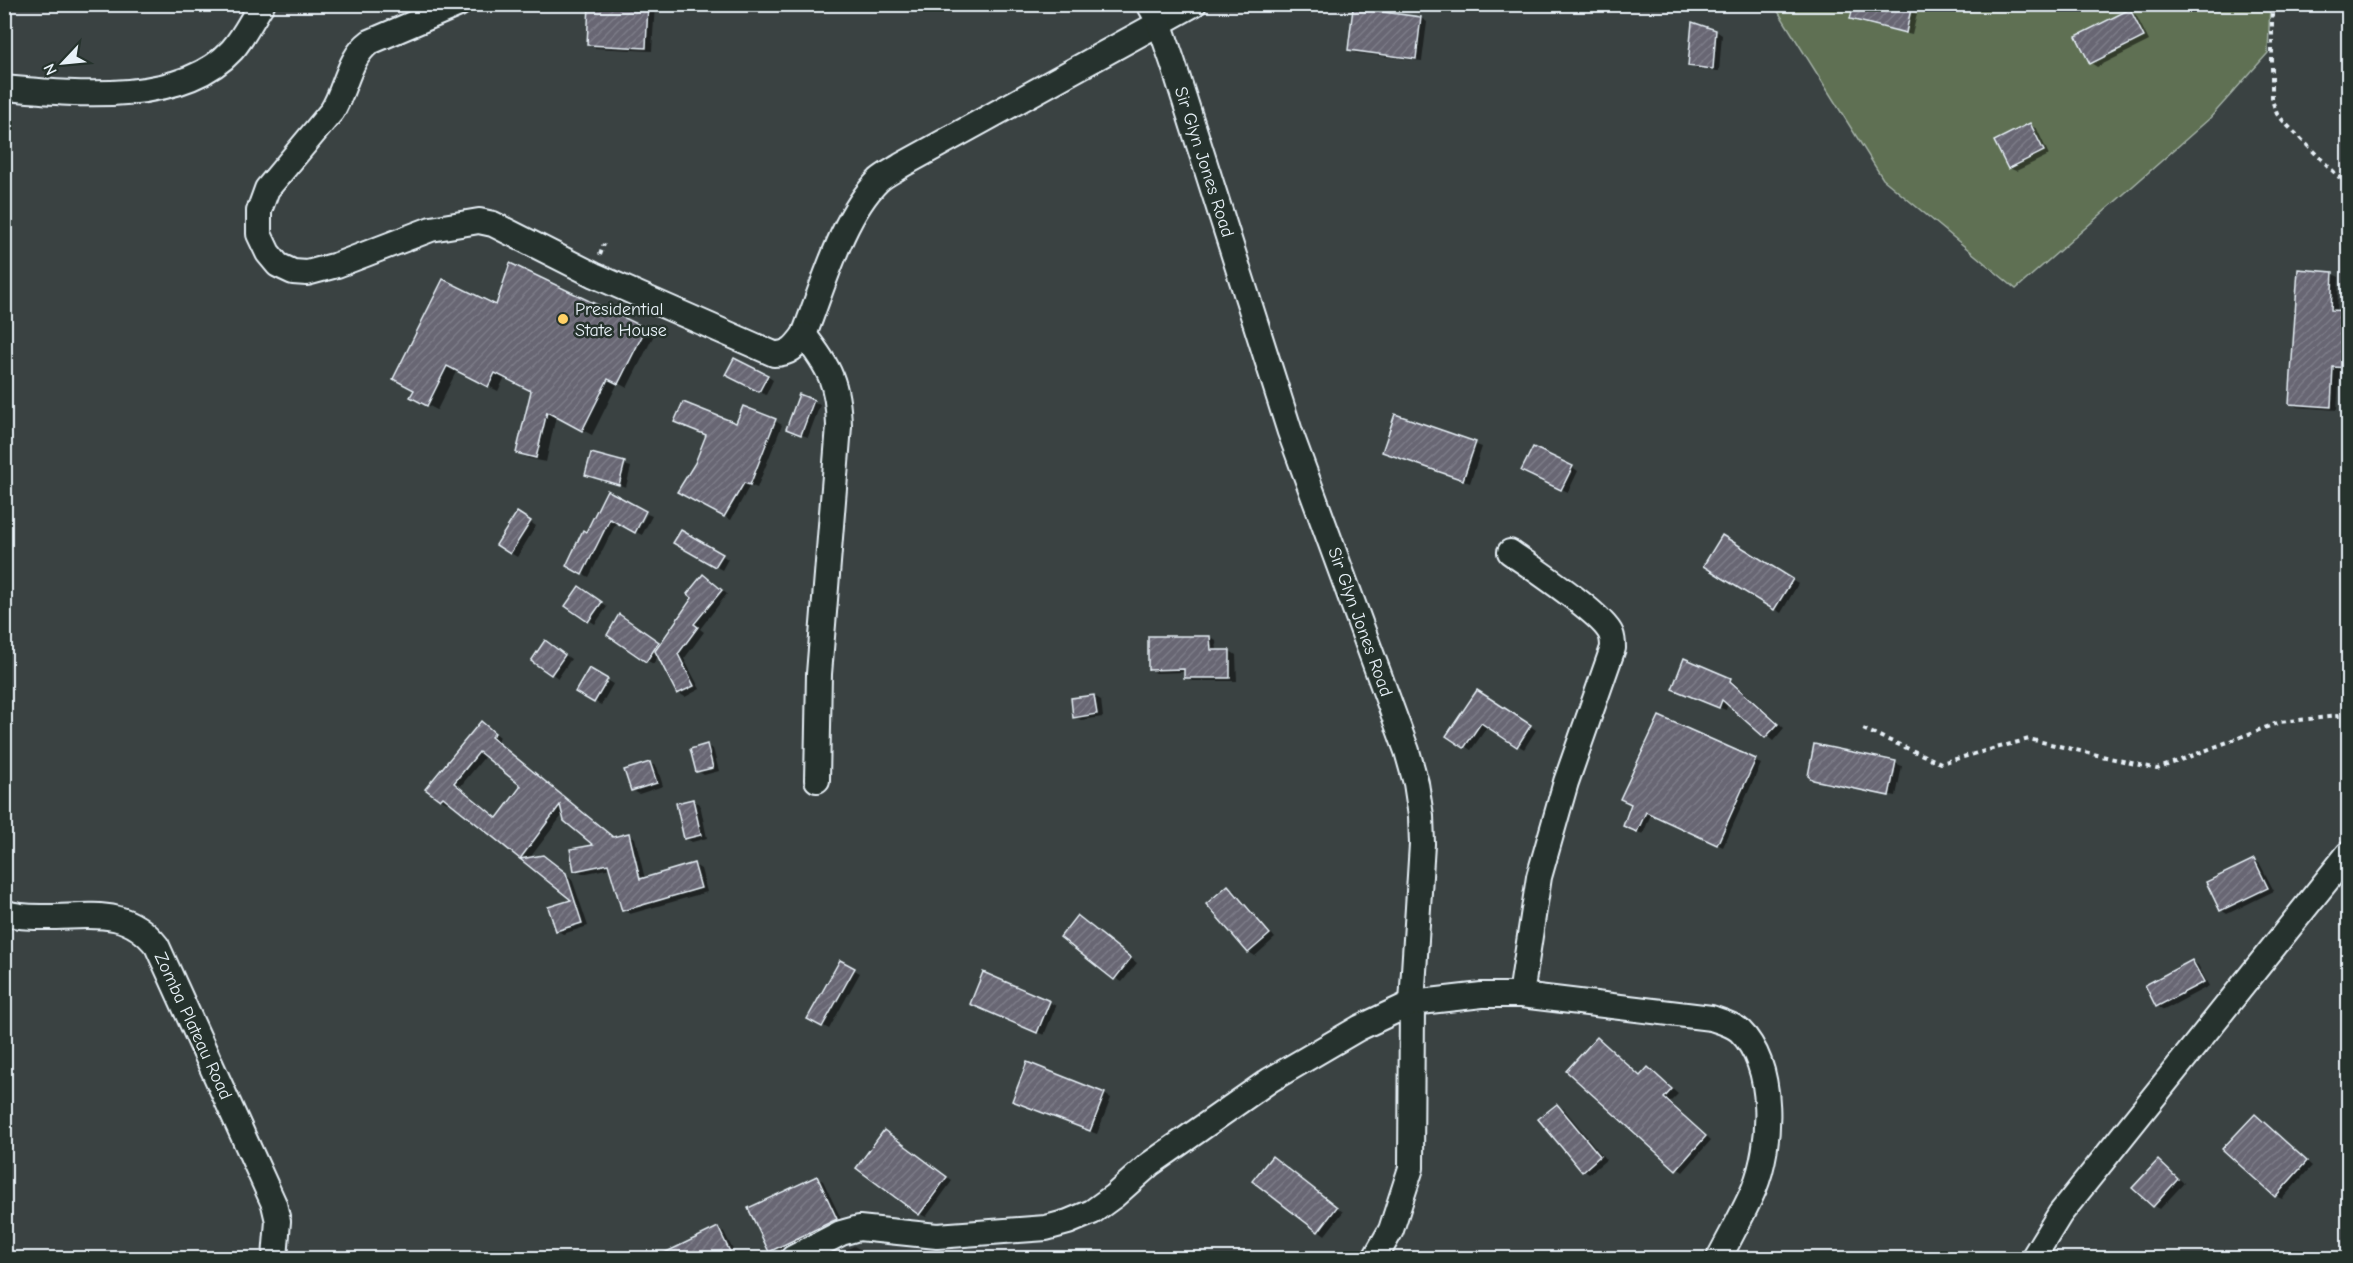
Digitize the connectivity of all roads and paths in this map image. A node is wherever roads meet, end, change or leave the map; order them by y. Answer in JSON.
{"nodes":[{"id":1,"x":262,"y":4,"type":"edge"},
{"id":2,"x":459,"y":4,"type":"edge"},
{"id":3,"x":1194,"y":4,"type":"edge"},
{"id":4,"x":2272,"y":4,"type":"edge"},
{"id":5,"x":1154,"y":13,"type":"edge"},
{"id":6,"x":4,"y":88,"type":"edge"},
{"id":7,"x":2349,"y":182,"type":"edge"},
{"id":8,"x":804,"y":335,"type":"junction"},
{"id":9,"x":1510,"y":552,"type":"dead end"},
{"id":10,"x":2349,"y":716,"type":"edge"},
{"id":11,"x":1863,"y":729,"type":"dead end"},
{"id":12,"x":817,"y":780,"type":"dead end"},
{"id":13,"x":2349,"y":854,"type":"edge"},
{"id":14,"x":4,"y":912,"type":"edge"},
{"id":15,"x":1521,"y":995,"type":"junction"},
{"id":16,"x":1412,"y":1003,"type":"junction"},
{"id":17,"x":275,"y":1258,"type":"edge"},
{"id":18,"x":793,"y":1258,"type":"edge"},
{"id":19,"x":1376,"y":1258,"type":"edge"},
{"id":20,"x":1719,"y":1258,"type":"edge"},
{"id":21,"x":2032,"y":1258,"type":"edge"}],
"edges":[{"from":1,"to":6,"type":"street"},
{"from":2,"to":8,"type":"street"},
{"from":3,"to":5,"type":"street"},
{"from":4,"to":7,"type":"path"},
{"from":5,"to":8,"type":"street"},
{"from":5,"to":16,"type":"street","name":"Sir Glyn Jones Road"},
{"from":8,"to":12,"type":"street"},
{"from":9,"to":15,"type":"street"},
{"from":10,"to":11,"type":"path"},
{"from":13,"to":21,"type":"street"},
{"from":14,"to":17,"type":"street","name":"Zomba Plateau Road"},
{"from":15,"to":16,"type":"street"},
{"from":15,"to":20,"type":"street"},
{"from":16,"to":18,"type":"street"},
{"from":16,"to":19,"type":"street","name":"Sir Glyn Jones Road"}]}
